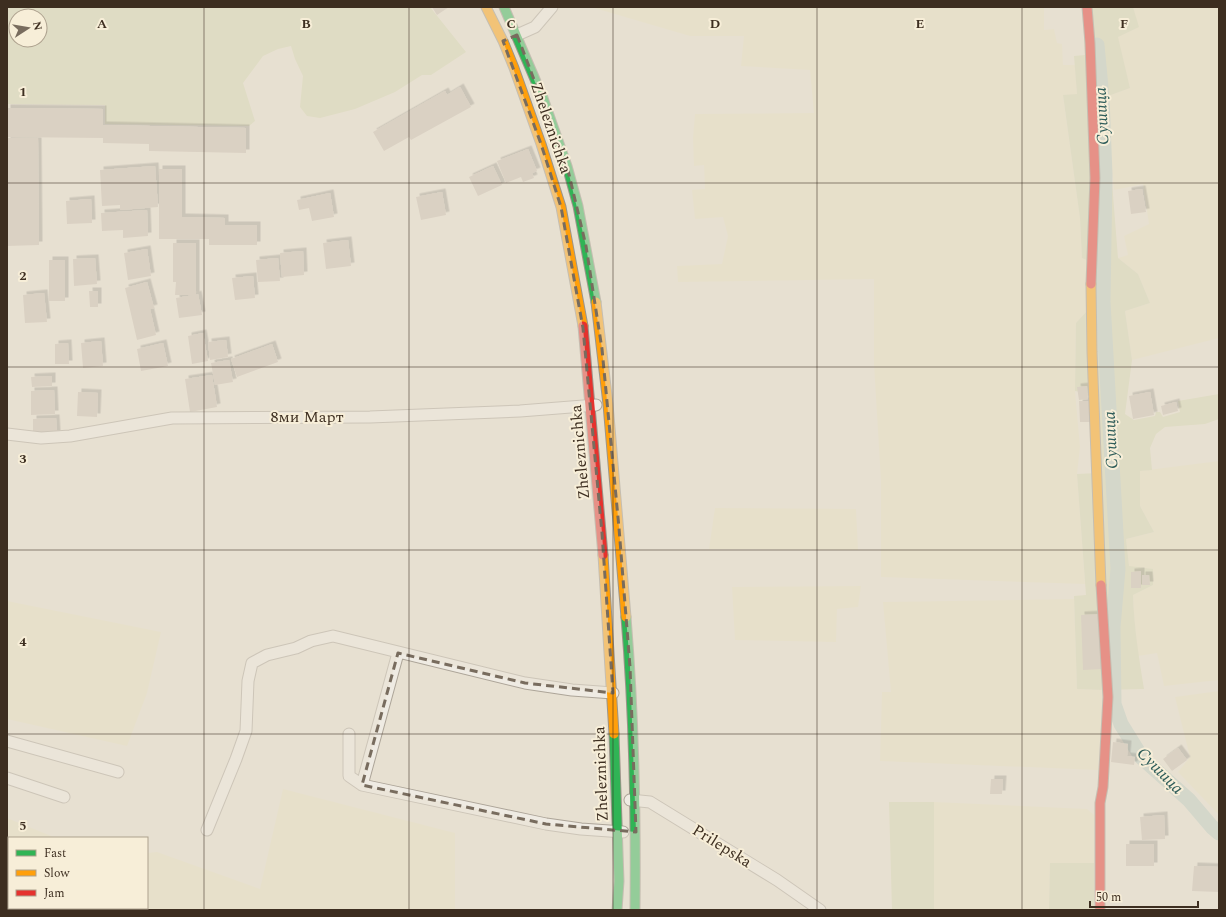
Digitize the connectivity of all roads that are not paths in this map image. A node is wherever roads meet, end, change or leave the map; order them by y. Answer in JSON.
{"nodes":[{"id":1,"x":486,"y":7,"type":"edge"},
{"id":2,"x":504,"y":7,"type":"edge"},
{"id":3,"x":552,"y":7,"type":"edge"},
{"id":4,"x":1087,"y":7,"type":"edge"},
{"id":5,"x":517,"y":35,"type":"junction"},
{"id":6,"x":503,"y":41,"type":"junction"},
{"id":7,"x":608,"y":404,"type":"junction"},
{"id":8,"x":590,"y":406,"type":"junction"},
{"id":9,"x":7,"y":434,"type":"edge"},
{"id":10,"x":398,"y":653,"type":"junction"},
{"id":11,"x":613,"y":693,"type":"junction"},
{"id":12,"x":349,"y":734,"type":"dead end"},
{"id":13,"x":7,"y":741,"type":"edge"},
{"id":14,"x":118,"y":772,"type":"dead end"},
{"id":15,"x":7,"y":778,"type":"edge"},
{"id":16,"x":362,"y":785,"type":"junction"},
{"id":17,"x":64,"y":797,"type":"dead end"},
{"id":18,"x":618,"y":800,"type":"junction"},
{"id":19,"x":635,"y":800,"type":"junction"},
{"id":20,"x":207,"y":830,"type":"dead end"},
{"id":21,"x":618,"y":832,"type":"junction"},
{"id":22,"x":636,"y":832,"type":"junction"},
{"id":23,"x":617,"y":910,"type":"edge"},
{"id":24,"x":635,"y":910,"type":"edge"},
{"id":25,"x":820,"y":910,"type":"edge"},
{"id":26,"x":1100,"y":910,"type":"edge"}],
"edges":[{"from":1,"to":6,"type":"main road","name":"Zheleznichka"},
{"from":2,"to":5,"type":"main road","name":"Zheleznichka"},
{"from":3,"to":5,"type":"street"},
{"from":4,"to":26,"type":"main road"},
{"from":5,"to":6,"type":"main road"},
{"from":5,"to":7,"type":"main road","name":"Zheleznichka"},
{"from":6,"to":8,"type":"main road","name":"Zheleznichka"},
{"from":7,"to":8,"type":"street","name":"8ми Март"},
{"from":7,"to":19,"type":"main road","name":"Zheleznichka"},
{"from":8,"to":9,"type":"street","name":"8ми Март"},
{"from":8,"to":11,"type":"main road","name":"Zheleznichka"},
{"from":10,"to":11,"type":"street"},
{"from":10,"to":16,"type":"street"},
{"from":10,"to":20,"type":"street"},
{"from":11,"to":18,"type":"main road","name":"Zheleznichka"},
{"from":12,"to":16,"type":"street"},
{"from":13,"to":14,"type":"street"},
{"from":15,"to":17,"type":"street"},
{"from":16,"to":21,"type":"street"},
{"from":18,"to":19,"type":"street","name":"Prilepska"},
{"from":18,"to":21,"type":"main road","name":"Zheleznichka"},
{"from":19,"to":22,"type":"main road","name":"Zheleznichka"},
{"from":19,"to":25,"type":"street","name":"Prilepska"},
{"from":21,"to":22,"type":"street"},
{"from":21,"to":23,"type":"main road","name":"Zheleznichka"},
{"from":22,"to":24,"type":"main road","name":"Zheleznichka"}]}
